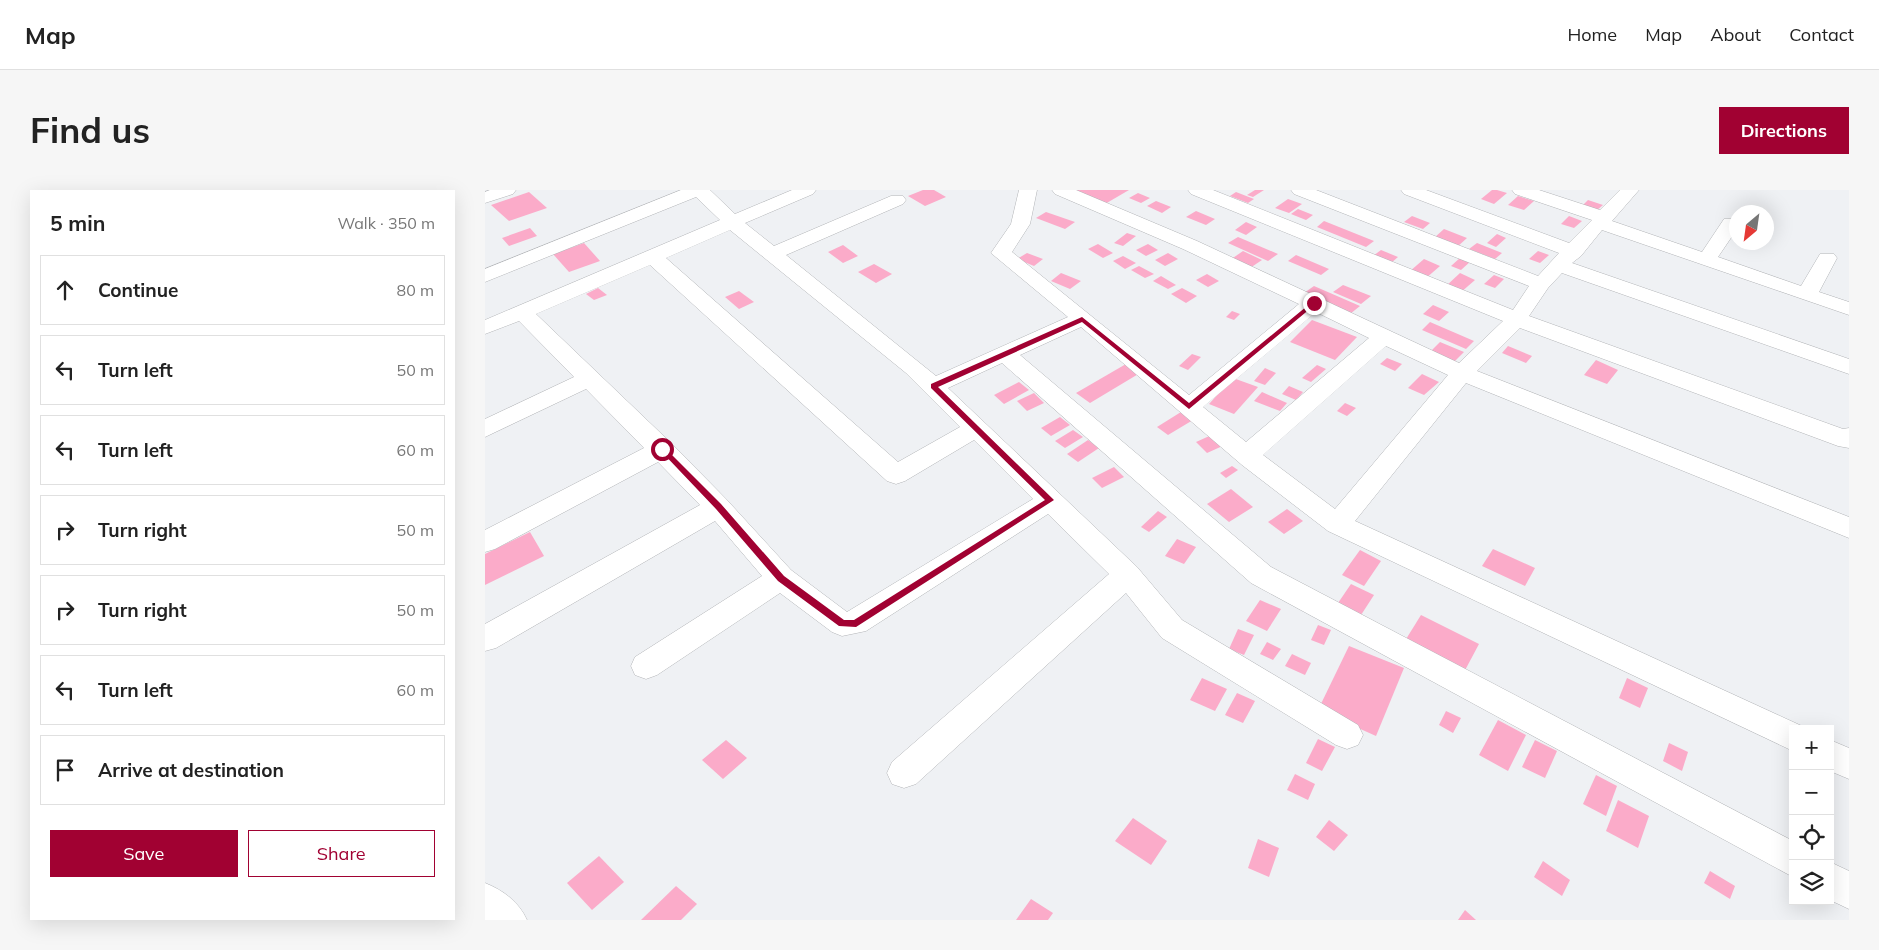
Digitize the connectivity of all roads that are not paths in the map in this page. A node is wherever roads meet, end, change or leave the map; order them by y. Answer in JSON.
{"nodes":[{"id":1,"x":507,"y":190,"type":"edge"},
{"id":2,"x":698,"y":190,"type":"edge"},
{"id":3,"x":807,"y":190,"type":"edge"},
{"id":4,"x":1028,"y":190,"type":"edge"},
{"id":5,"x":1061,"y":190,"type":"edge"},
{"id":6,"x":1197,"y":190,"type":"edge"},
{"id":7,"x":1300,"y":190,"type":"edge"},
{"id":8,"x":1409,"y":190,"type":"edge"},
{"id":9,"x":1521,"y":190,"type":"edge"},
{"id":10,"x":1630,"y":190,"type":"edge"},
{"id":11,"x":485,"y":198,"type":"edge"},
{"id":12,"x":897,"y":200,"type":"dead end"},
{"id":13,"x":1602,"y":221,"type":"junction"},
{"id":14,"x":732,"y":222,"type":"junction"},
{"id":15,"x":1729,"y":227,"type":"edge"},
{"id":16,"x":773,"y":254,"type":"junction"},
{"id":17,"x":652,"y":256,"type":"junction"},
{"id":18,"x":1827,"y":258,"type":"dead end"},
{"id":19,"x":1567,"y":259,"type":"junction"},
{"id":20,"x":1706,"y":260,"type":"junction"},
{"id":21,"x":485,"y":276,"type":"edge"},
{"id":22,"x":1541,"y":284,"type":"junction"},
{"id":23,"x":1807,"y":294,"type":"junction"},
{"id":24,"x":1314,"y":303,"type":"junction"},
{"id":25,"x":1849,"y":308,"type":"edge"},
{"id":26,"x":522,"y":312,"type":"junction"},
{"id":27,"x":1082,"y":319,"type":"junction"},
{"id":28,"x":1517,"y":319,"type":"junction"},
{"id":29,"x":485,"y":328,"type":"edge"},
{"id":30,"x":1384,"y":336,"type":"junction"},
{"id":31,"x":1004,"y":353,"type":"junction"},
{"id":32,"x":1849,"y":367,"type":"edge"},
{"id":33,"x":1462,"y":373,"type":"junction"},
{"id":34,"x":590,"y":378,"type":"junction"},
{"id":35,"x":933,"y":386,"type":"junction"},
{"id":36,"x":1189,"y":407,"type":"junction"},
{"id":37,"x":976,"y":428,"type":"junction"},
{"id":38,"x":485,"y":429,"type":"edge"},
{"id":39,"x":1848,"y":439,"type":"edge"},
{"id":40,"x":662,"y":449,"type":"junction"},
{"id":41,"x":1247,"y":455,"type":"junction"},
{"id":42,"x":1051,"y":500,"type":"junction"},
{"id":43,"x":719,"y":506,"type":"junction"},
{"id":44,"x":1337,"y":524,"type":"junction"},
{"id":45,"x":1849,"y":528,"type":"edge"},
{"id":46,"x":485,"y":542,"type":"edge"},
{"id":47,"x":1127,"y":575,"type":"junction"},
{"id":48,"x":781,"y":578,"type":"junction"},
{"id":49,"x":485,"y":639,"type":"edge"},
{"id":50,"x":646,"y":666,"type":"dead end"},
{"id":51,"x":1347,"y":736,"type":"dead end"},
{"id":52,"x":1789,"y":736,"type":"edge"},
{"id":53,"x":1834,"y":757,"type":"edge"},
{"id":54,"x":1849,"y":764,"type":"edge"},
{"id":55,"x":904,"y":773,"type":"dead end"},
{"id":56,"x":1789,"y":858,"type":"edge"},
{"id":57,"x":1834,"y":882,"type":"edge"},
{"id":58,"x":1849,"y":891,"type":"edge"},
{"id":59,"x":485,"y":901,"type":"edge"},
{"id":60,"x":509,"y":920,"type":"edge"}],
"edges":[{"from":1,"to":11,"type":"street"},
{"from":2,"to":14,"type":"street"},
{"from":2,"to":21,"type":"street"},
{"from":3,"to":14,"type":"street"},
{"from":4,"to":27,"type":"street"},
{"from":5,"to":24,"type":"street"},
{"from":6,"to":28,"type":"street"},
{"from":7,"to":22,"type":"street"},
{"from":8,"to":19,"type":"street"},
{"from":9,"to":13,"type":"street"},
{"from":10,"to":13,"type":"street"},
{"from":12,"to":16,"type":"street"},
{"from":13,"to":19,"type":"street"},
{"from":13,"to":20,"type":"street"},
{"from":14,"to":16,"type":"street"},
{"from":14,"to":17,"type":"street"},
{"from":15,"to":20,"type":"street"},
{"from":16,"to":35,"type":"street"},
{"from":17,"to":26,"type":"street"},
{"from":17,"to":37,"type":"street"},
{"from":18,"to":23,"type":"street"},
{"from":19,"to":22,"type":"street"},
{"from":19,"to":32,"type":"street"},
{"from":20,"to":23,"type":"street"},
{"from":22,"to":28,"type":"street"},
{"from":23,"to":25,"type":"street"},
{"from":24,"to":30,"type":"street"},
{"from":24,"to":36,"type":"street"},
{"from":26,"to":29,"type":"street"},
{"from":26,"to":34,"type":"street"},
{"from":27,"to":31,"type":"street"},
{"from":27,"to":36,"type":"street"},
{"from":28,"to":33,"type":"street"},
{"from":28,"to":39,"type":"street"},
{"from":30,"to":33,"type":"street"},
{"from":30,"to":41,"type":"street"},
{"from":31,"to":35,"type":"street"},
{"from":31,"to":56,"type":"street"},
{"from":33,"to":44,"type":"street"},
{"from":33,"to":45,"type":"street"},
{"from":34,"to":38,"type":"street"},
{"from":34,"to":40,"type":"street"},
{"from":35,"to":37,"type":"street"},
{"from":36,"to":41,"type":"street"},
{"from":37,"to":42,"type":"street"},
{"from":40,"to":43,"type":"street"},
{"from":40,"to":46,"type":"street"},
{"from":41,"to":44,"type":"street"},
{"from":42,"to":47,"type":"street"},
{"from":42,"to":48,"type":"street"},
{"from":43,"to":48,"type":"street"},
{"from":43,"to":49,"type":"street"},
{"from":44,"to":52,"type":"street"},
{"from":47,"to":51,"type":"street"},
{"from":47,"to":55,"type":"street"},
{"from":48,"to":50,"type":"street"},
{"from":53,"to":54,"type":"street"},
{"from":57,"to":58,"type":"street"},
{"from":59,"to":60,"type":"street"}]}
